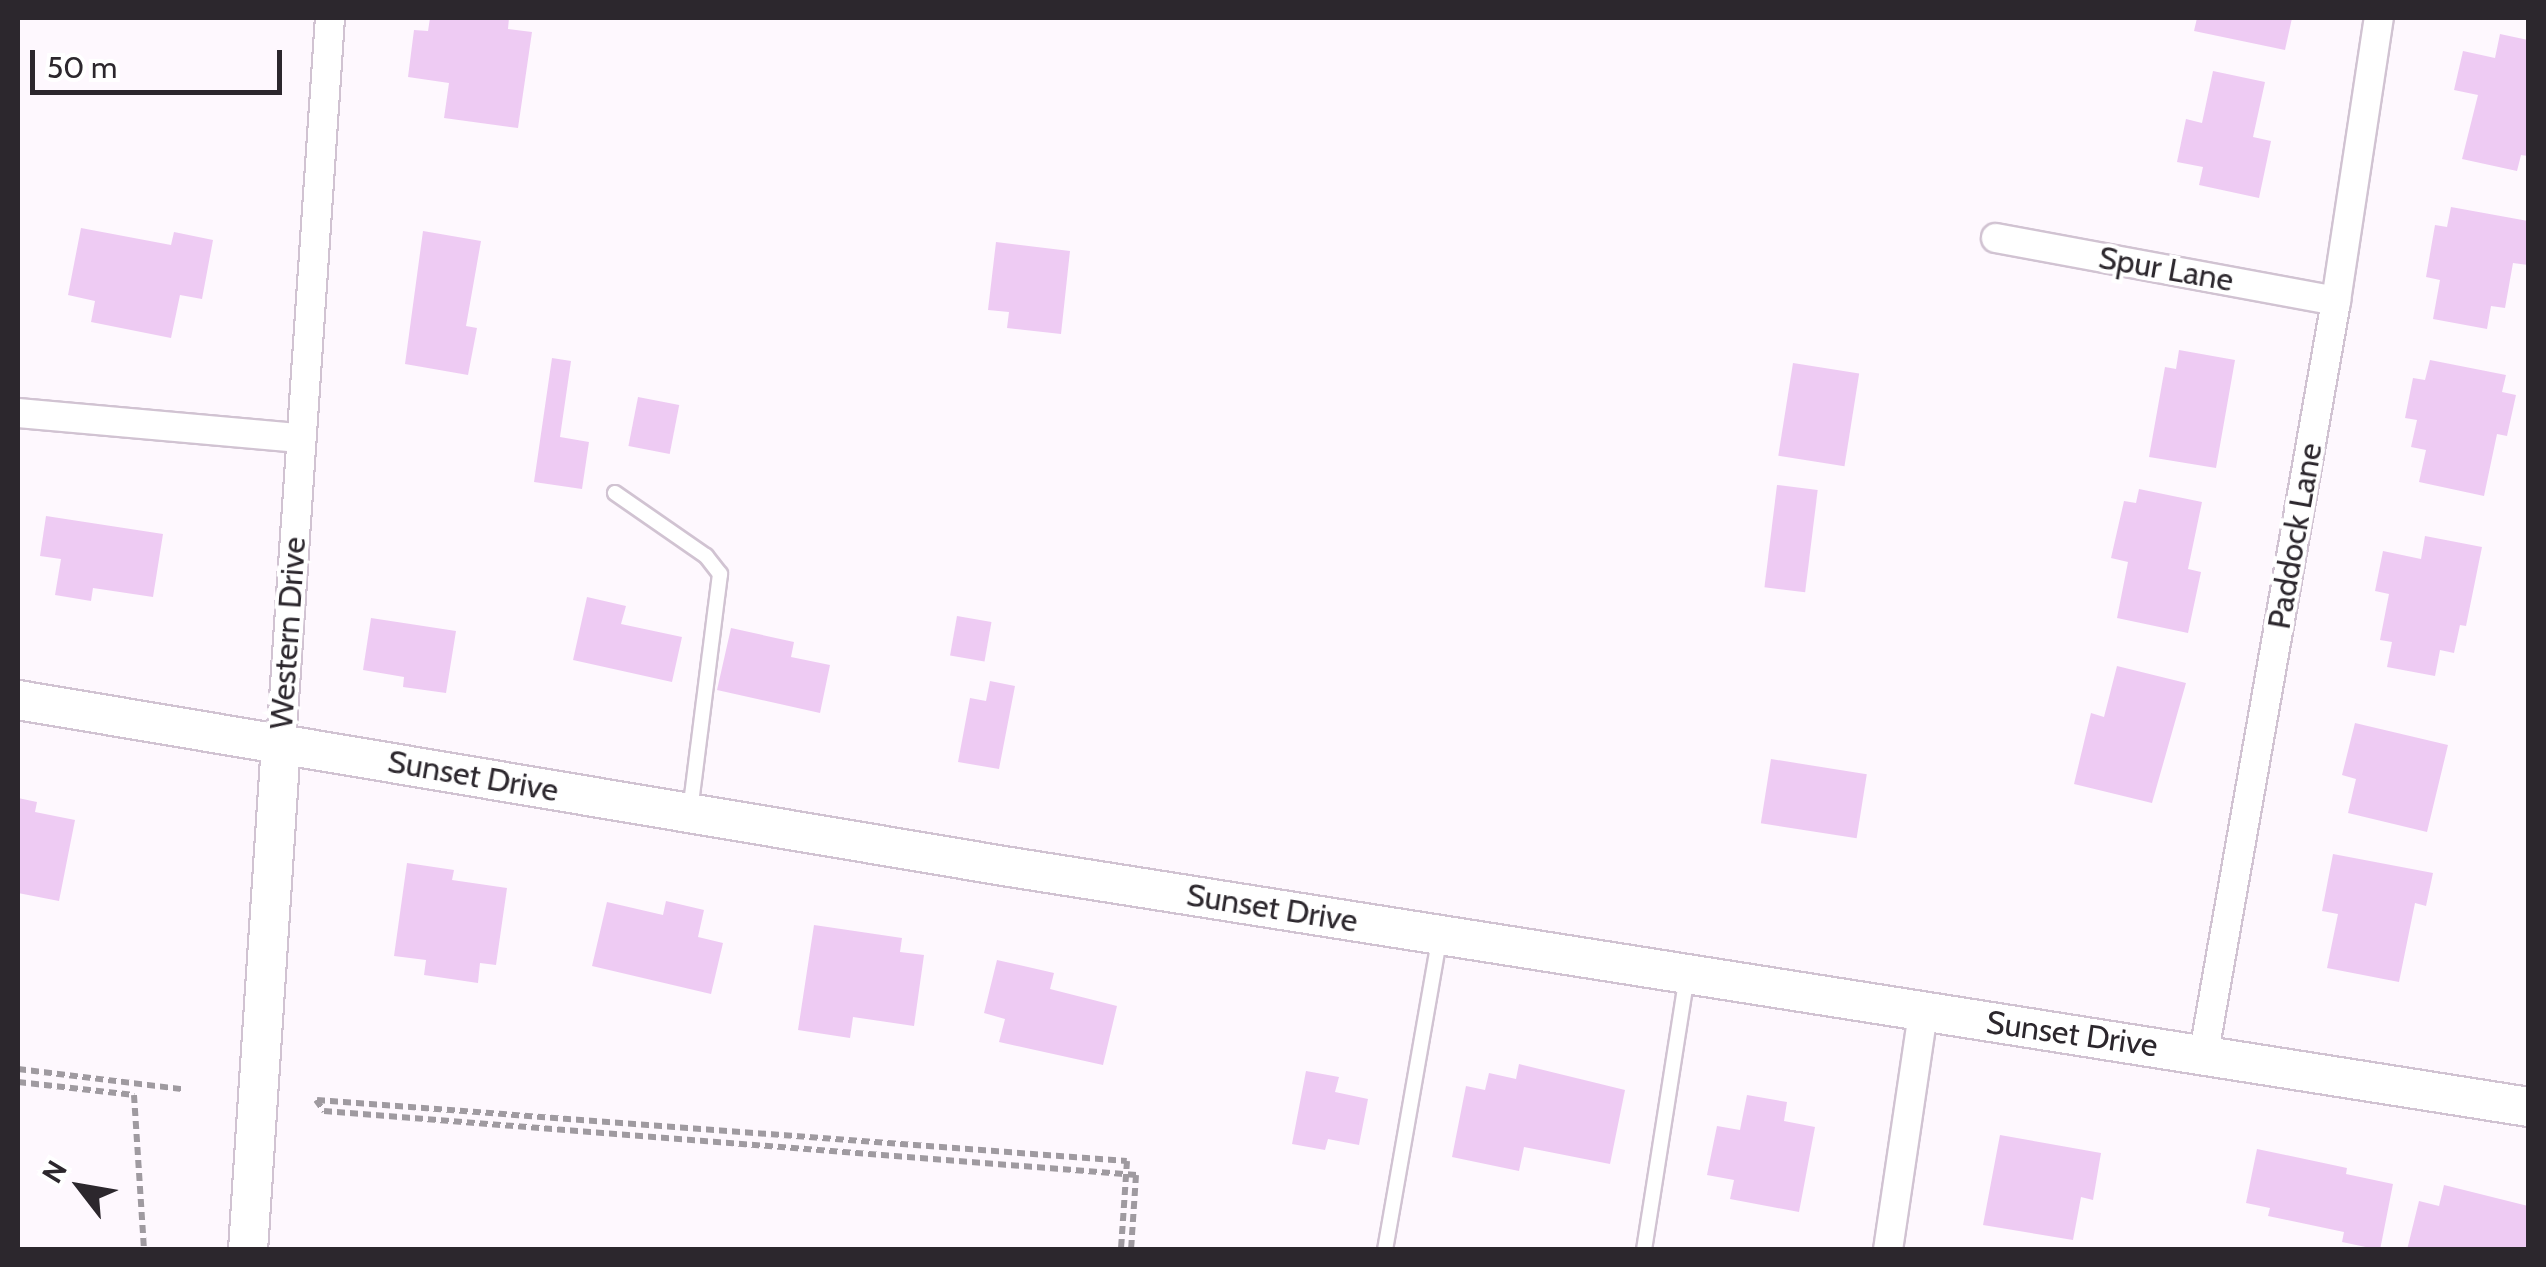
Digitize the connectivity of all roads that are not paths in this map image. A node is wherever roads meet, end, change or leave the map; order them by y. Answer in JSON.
{"nodes":[{"id":1,"x":330,"y":18,"type":"edge"},
{"id":2,"x":2378,"y":18,"type":"edge"},
{"id":3,"x":1996,"y":238,"type":"dead end"},
{"id":4,"x":2336,"y":300,"type":"junction"},
{"id":5,"x":18,"y":413,"type":"edge"},
{"id":6,"x":300,"y":438,"type":"junction"},
{"id":7,"x":615,"y":492,"type":"dead end"},
{"id":8,"x":18,"y":700,"type":"edge"},
{"id":9,"x":280,"y":744,"type":"junction"},
{"id":10,"x":690,"y":813,"type":"junction"},
{"id":11,"x":1440,"y":936,"type":"junction"},
{"id":12,"x":1687,"y":975,"type":"junction"},
{"id":13,"x":1923,"y":1013,"type":"junction"},
{"id":14,"x":2204,"y":1052,"type":"junction"},
{"id":15,"x":2528,"y":1107,"type":"edge"},
{"id":16,"x":248,"y":1250,"type":"edge"},
{"id":17,"x":1385,"y":1250,"type":"edge"},
{"id":18,"x":1644,"y":1250,"type":"edge"},
{"id":19,"x":1888,"y":1250,"type":"edge"}],
"edges":[{"from":1,"to":6,"type":"street","name":"Western Drive"},
{"from":2,"to":4,"type":"street","name":"Paddock Lane"},
{"from":3,"to":4,"type":"street","name":"Spur Lane"},
{"from":4,"to":14,"type":"street","name":"Paddock Lane"},
{"from":5,"to":6,"type":"street"},
{"from":6,"to":9,"type":"street","name":"Western Drive"},
{"from":7,"to":10,"type":"lane"},
{"from":8,"to":9,"type":"main road","name":"Sunset Drive"},
{"from":9,"to":10,"type":"main road","name":"Sunset Drive"},
{"from":9,"to":16,"type":"main road","name":"Western Drive"},
{"from":10,"to":11,"type":"main road","name":"Sunset Drive"},
{"from":11,"to":12,"type":"main road","name":"Sunset Drive"},
{"from":11,"to":17,"type":"lane"},
{"from":12,"to":13,"type":"main road","name":"Sunset Drive"},
{"from":12,"to":18,"type":"lane"},
{"from":13,"to":14,"type":"main road","name":"Sunset Drive"},
{"from":13,"to":19,"type":"street"},
{"from":14,"to":15,"type":"main road","name":"Sunset Drive"}]}
